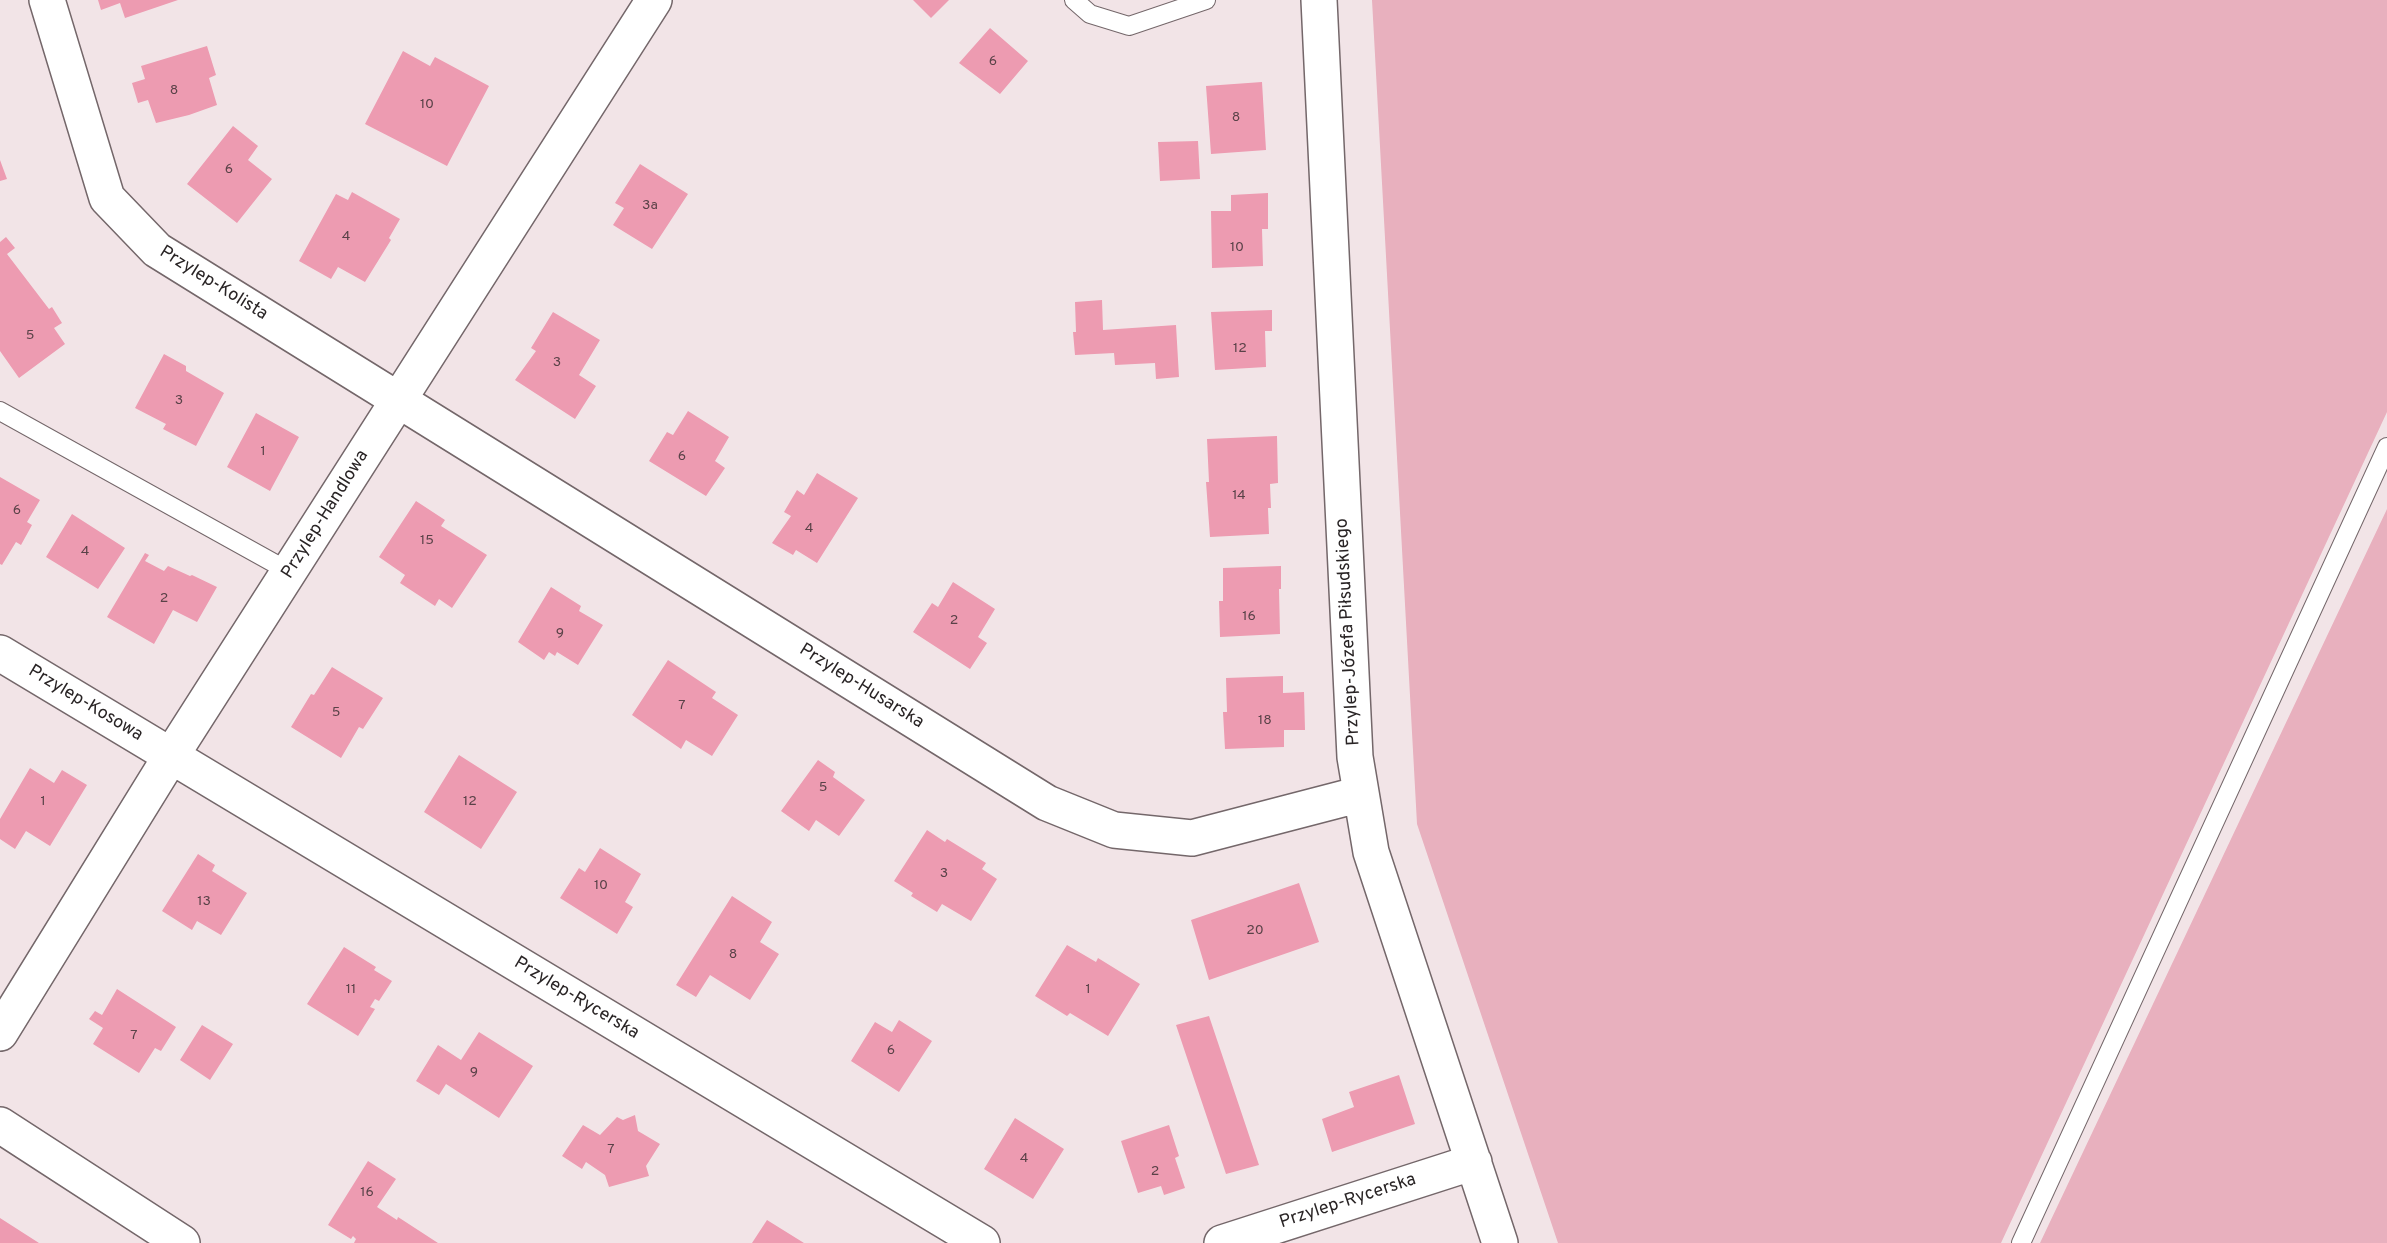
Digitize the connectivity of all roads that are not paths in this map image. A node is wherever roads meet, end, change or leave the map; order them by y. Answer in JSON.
{"nodes":[{"id":1,"x":47,"y":0,"type":"edge"},
{"id":2,"x":654,"y":0,"type":"edge"},
{"id":3,"x":1074,"y":0,"type":"edge"},
{"id":4,"x":1206,"y":0,"type":"edge"},
{"id":5,"x":1319,"y":0,"type":"edge"},
{"id":6,"x":400,"y":399,"type":"junction"},
{"id":7,"x":0,"y":411,"type":"edge"},
{"id":8,"x":2387,"y":447,"type":"edge"},
{"id":9,"x":290,"y":572,"type":"junction"},
{"id":10,"x":0,"y":653,"type":"edge"},
{"id":11,"x":171,"y":755,"type":"junction"},
{"id":12,"x":1361,"y":794,"type":"junction"},
{"id":13,"x":0,"y":1032,"type":"edge"},
{"id":14,"x":0,"y":1125,"type":"edge"},
{"id":15,"x":1474,"y":1161,"type":"junction"},
{"id":16,"x":182,"y":1243,"type":"edge"},
{"id":17,"x":982,"y":1243,"type":"edge"},
{"id":18,"x":1222,"y":1243,"type":"edge"},
{"id":19,"x":1500,"y":1243,"type":"edge"},
{"id":20,"x":2021,"y":1243,"type":"edge"}],
"edges":[{"from":1,"to":6,"type":"street","name":"Przylep-Kolista"},
{"from":2,"to":6,"type":"street","name":"Przylep-Handlowa"},
{"from":3,"to":4,"type":"lane"},
{"from":5,"to":12,"type":"street","name":"Przylep-Józefa Piłsudskiego"},
{"from":6,"to":9,"type":"street","name":"Przylep-Handlowa"},
{"from":6,"to":12,"type":"street","name":"Przylep-Husarska"},
{"from":7,"to":9,"type":"lane"},
{"from":8,"to":20,"type":"lane"},
{"from":9,"to":11,"type":"street","name":"Przylep-Handlowa"},
{"from":10,"to":11,"type":"street","name":"Przylep-Kosowa"},
{"from":11,"to":13,"type":"street","name":"Przylep-Handlowa"},
{"from":11,"to":17,"type":"street","name":"Przylep-Rycerska"},
{"from":12,"to":15,"type":"street","name":"Przylep-Józefa Piłsudskiego"},
{"from":14,"to":16,"type":"street"},
{"from":15,"to":18,"type":"street","name":"Przylep-Rycerska"},
{"from":15,"to":19,"type":"street","name":"Przylep-Józefa Piłsudskiego"}]}
